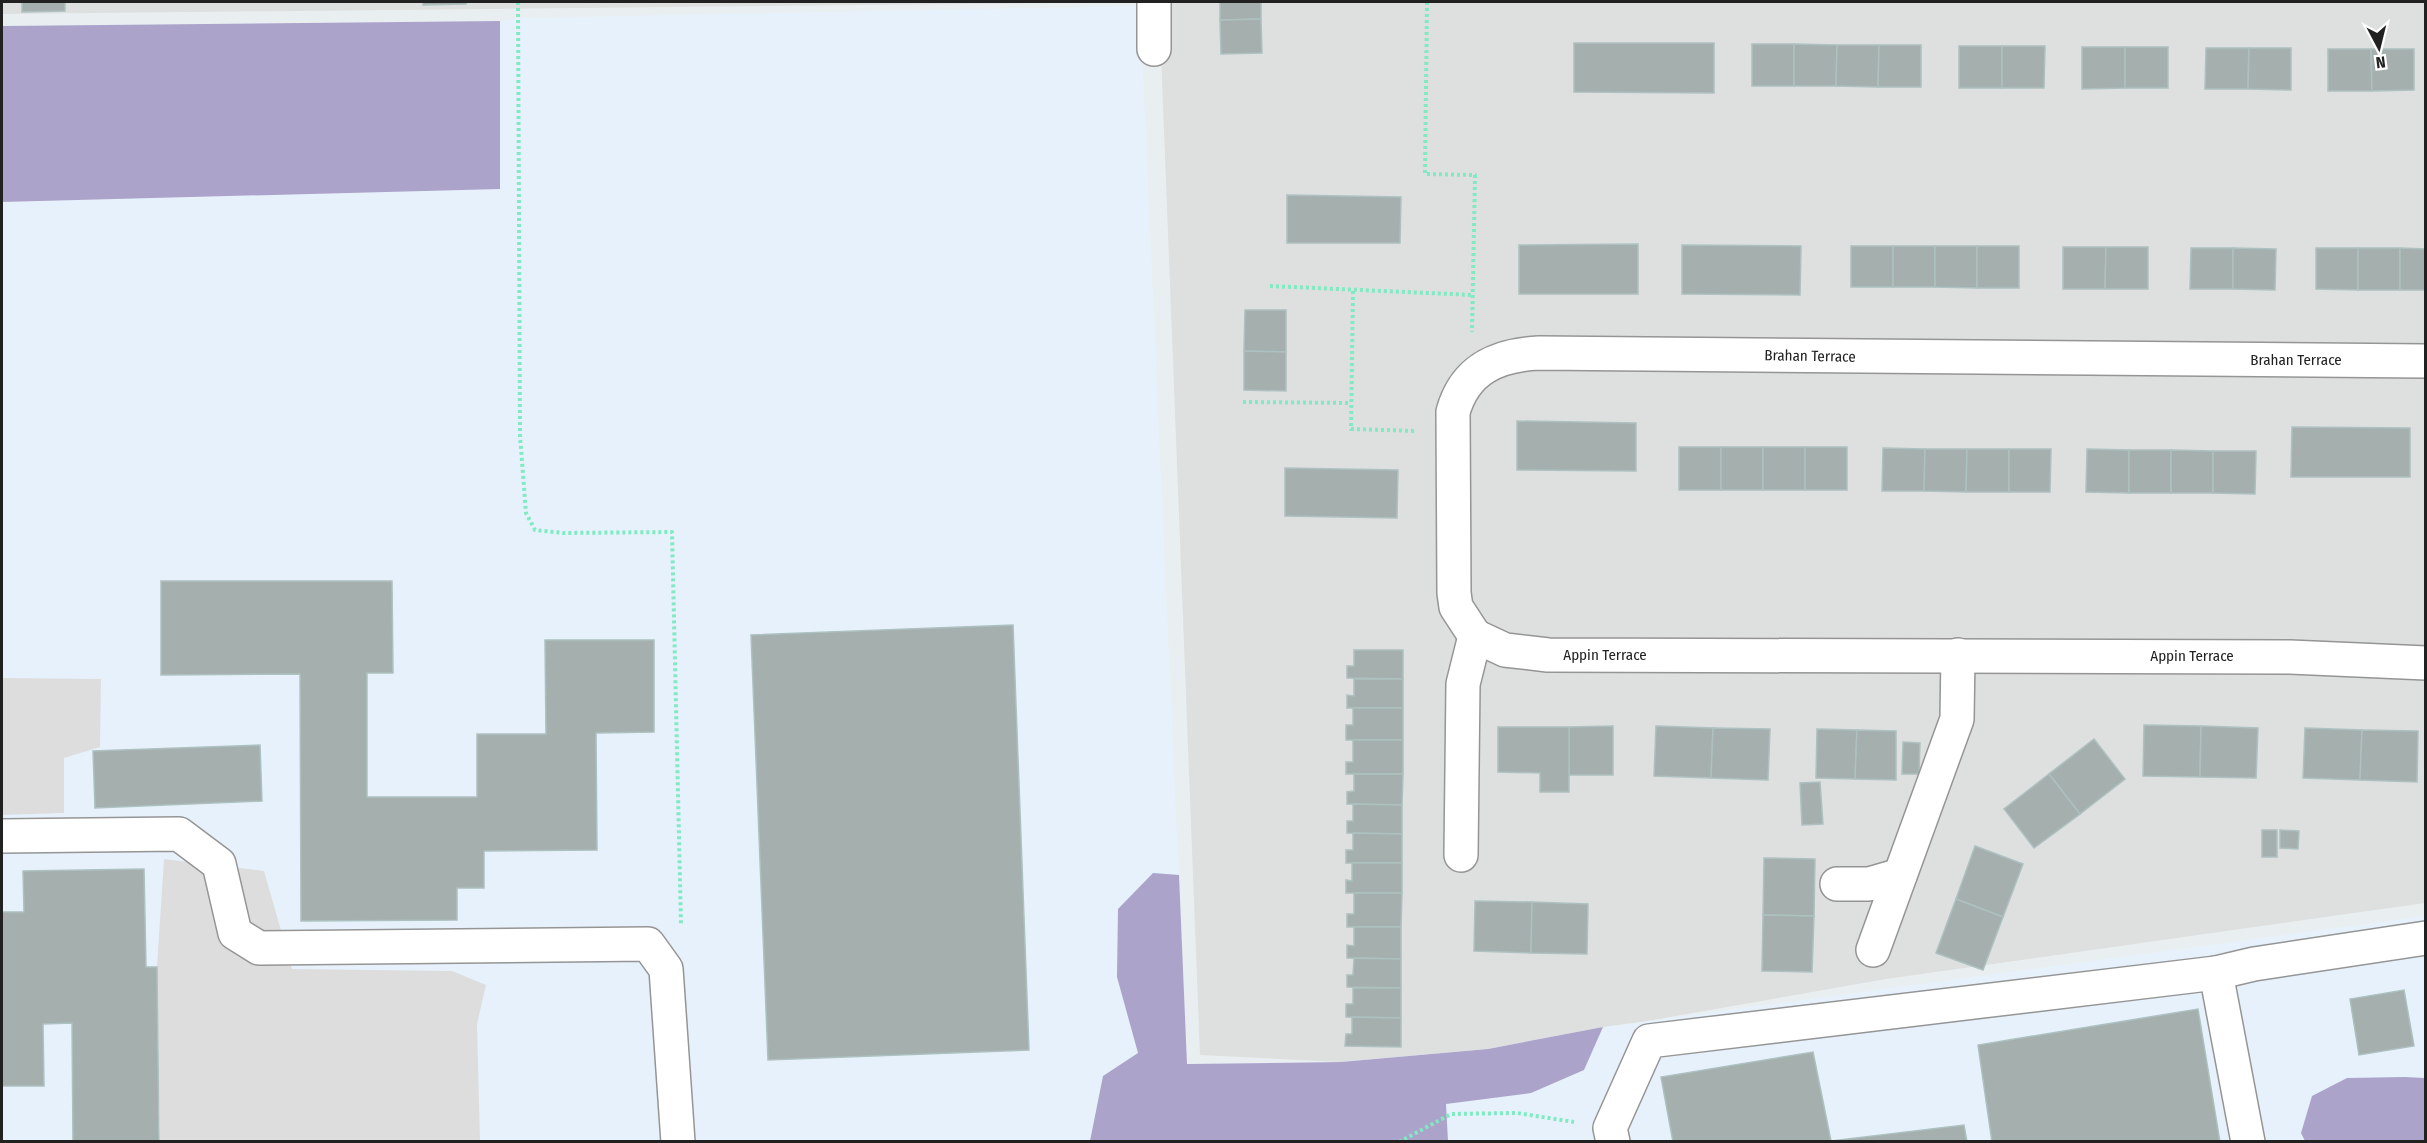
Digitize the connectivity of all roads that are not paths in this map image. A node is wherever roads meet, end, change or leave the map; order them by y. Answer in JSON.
{"nodes":[{"id":1,"x":1154,"y":2,"type":"edge"},
{"id":2,"x":1154,"y":50,"type":"dead end"},
{"id":3,"x":2426,"y":361,"type":"edge"},
{"id":4,"x":1475,"y":636,"type":"junction"},
{"id":5,"x":1959,"y":655,"type":"junction"},
{"id":6,"x":2426,"y":663,"type":"edge"},
{"id":7,"x":2,"y":836,"type":"edge"},
{"id":8,"x":1461,"y":855,"type":"dead end"},
{"id":9,"x":1900,"y":875,"type":"junction"},
{"id":10,"x":1838,"y":884,"type":"dead end"},
{"id":11,"x":2426,"y":938,"type":"edge"},
{"id":12,"x":1873,"y":950,"type":"dead end"},
{"id":13,"x":2216,"y":973,"type":"junction"},
{"id":14,"x":1612,"y":1135,"type":"edge"},
{"id":15,"x":678,"y":1142,"type":"edge"},
{"id":16,"x":2248,"y":1142,"type":"edge"}],
"edges":[{"from":1,"to":2,"type":"street"},
{"from":3,"to":4,"type":"street","name":"Brahan Terrace"},
{"from":4,"to":5,"type":"street","name":"Appin Terrace"},
{"from":4,"to":8,"type":"street"},
{"from":5,"to":6,"type":"street","name":"Appin Terrace"},
{"from":5,"to":9,"type":"street"},
{"from":7,"to":15,"type":"street"},
{"from":9,"to":10,"type":"street"},
{"from":9,"to":12,"type":"street"},
{"from":11,"to":13,"type":"street"},
{"from":13,"to":14,"type":"street"},
{"from":13,"to":16,"type":"street"}]}
